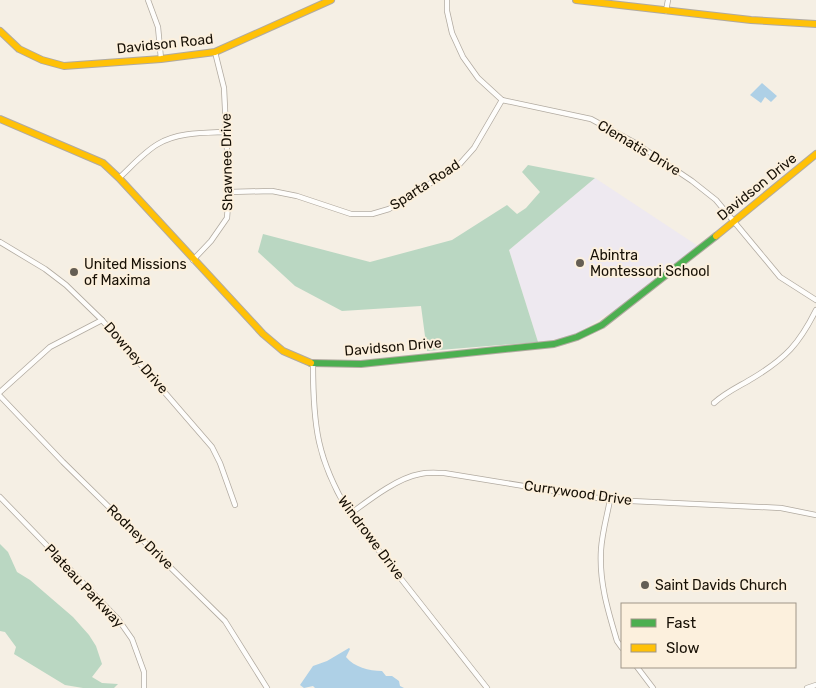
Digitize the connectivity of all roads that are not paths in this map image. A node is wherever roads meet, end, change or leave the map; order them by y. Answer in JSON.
{"nodes":[{"id":1,"x":148,"y":0,"type":"edge"},
{"id":2,"x":332,"y":0,"type":"edge"},
{"id":3,"x":447,"y":0,"type":"edge"},
{"id":4,"x":576,"y":0,"type":"edge"},
{"id":5,"x":668,"y":0,"type":"edge"},
{"id":6,"x":666,"y":11,"type":"junction"},
{"id":7,"x":816,"y":24,"type":"edge"},
{"id":8,"x":0,"y":31,"type":"edge"},
{"id":9,"x":215,"y":52,"type":"junction"},
{"id":10,"x":161,"y":59,"type":"junction"},
{"id":11,"x":502,"y":100,"type":"junction"},
{"id":12,"x":0,"y":119,"type":"edge"},
{"id":13,"x":227,"y":132,"type":"junction"},
{"id":14,"x":816,"y":154,"type":"edge"},
{"id":15,"x":119,"y":178,"type":"junction"},
{"id":16,"x":230,"y":192,"type":"junction"},
{"id":17,"x":734,"y":222,"type":"junction"},
{"id":18,"x":0,"y":242,"type":"edge"},
{"id":19,"x":193,"y":260,"type":"junction"},
{"id":20,"x":816,"y":300,"type":"edge"},
{"id":21,"x":816,"y":310,"type":"edge"},
{"id":22,"x":102,"y":320,"type":"junction"},
{"id":23,"x":313,"y":364,"type":"junction"},
{"id":24,"x":0,"y":394,"type":"edge"},
{"id":25,"x":714,"y":403,"type":"dead end"},
{"id":26,"x":0,"y":497,"type":"edge"},
{"id":27,"x":610,"y":500,"type":"junction"},
{"id":28,"x":235,"y":506,"type":"dead end"},
{"id":29,"x":350,"y":514,"type":"junction"},
{"id":30,"x":816,"y":515,"type":"edge"},
{"id":31,"x":621,"y":647,"type":"edge"},
{"id":32,"x":638,"y":668,"type":"edge"},
{"id":33,"x":816,"y":684,"type":"edge"},
{"id":34,"x":144,"y":688,"type":"edge"},
{"id":35,"x":267,"y":688,"type":"edge"},
{"id":36,"x":487,"y":688,"type":"edge"},
{"id":37,"x":653,"y":688,"type":"edge"},
{"id":38,"x":809,"y":688,"type":"edge"}],
"edges":[{"from":1,"to":10,"type":"street"},
{"from":2,"to":9,"type":"street","name":"Davidson Road"},
{"from":3,"to":11,"type":"street"},
{"from":4,"to":6,"type":"street"},
{"from":5,"to":6,"type":"street"},
{"from":6,"to":7,"type":"street"},
{"from":8,"to":10,"type":"street","name":"Davidson Road"},
{"from":9,"to":10,"type":"street","name":"Davidson Road"},
{"from":9,"to":13,"type":"street","name":"Shawnee Drive"},
{"from":11,"to":16,"type":"street","name":"Sparta Road"},
{"from":11,"to":17,"type":"street","name":"Clematis Drive"},
{"from":12,"to":15,"type":"street","name":"Davidson Drive"},
{"from":13,"to":15,"type":"street"},
{"from":13,"to":16,"type":"street","name":"Shawnee Drive"},
{"from":14,"to":17,"type":"street","name":"Davidson Drive"},
{"from":15,"to":19,"type":"street","name":"Davidson Drive"},
{"from":16,"to":19,"type":"street","name":"Shawnee Drive"},
{"from":17,"to":20,"type":"street","name":"Clematis Drive"},
{"from":17,"to":23,"type":"street","name":"Davidson Drive"},
{"from":18,"to":22,"type":"street","name":"Downey Drive"},
{"from":19,"to":23,"type":"street","name":"Davidson Drive"},
{"from":21,"to":25,"type":"street"},
{"from":22,"to":24,"type":"street"},
{"from":22,"to":28,"type":"street","name":"Downey Drive"},
{"from":23,"to":29,"type":"street","name":"Windrowe Drive"},
{"from":24,"to":35,"type":"street","name":"Rodney Drive"},
{"from":26,"to":34,"type":"street","name":"Plateau Parkway"},
{"from":27,"to":29,"type":"street","name":"Currywood Drive"},
{"from":27,"to":30,"type":"street","name":"Currywood Drive"},
{"from":27,"to":31,"type":"street"},
{"from":29,"to":36,"type":"street","name":"Windrowe Drive"},
{"from":32,"to":37,"type":"street"},
{"from":33,"to":38,"type":"street"}]}
